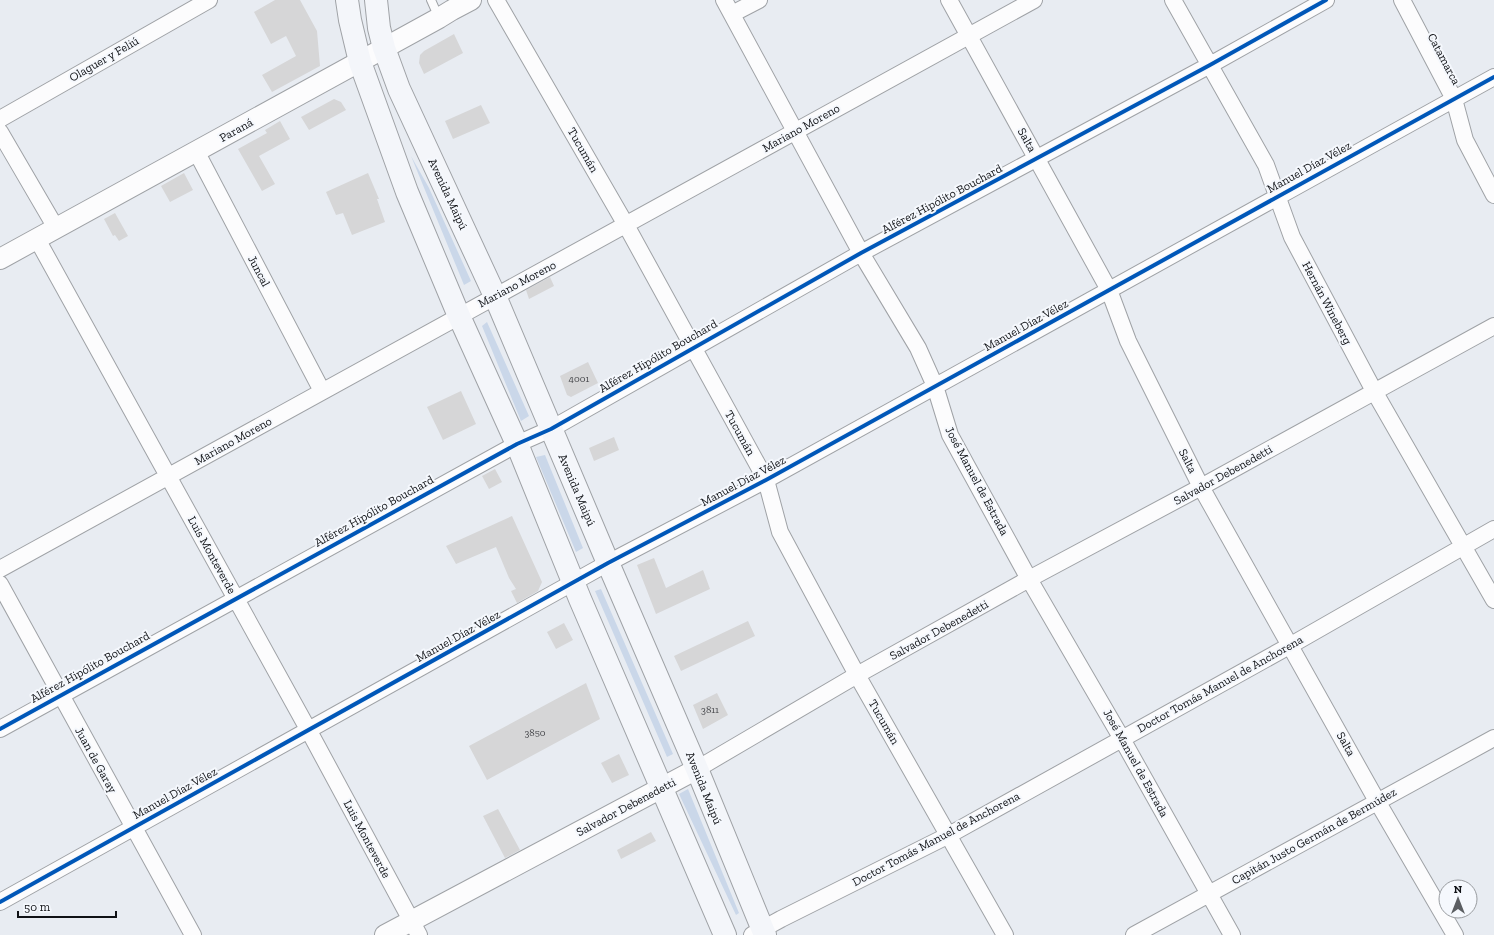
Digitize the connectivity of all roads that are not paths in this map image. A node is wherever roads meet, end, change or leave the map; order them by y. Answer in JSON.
{"nodes":[{"id":1,"x":209,"y":0,"type":"edge"},
{"id":2,"x":347,"y":0,"type":"edge"},
{"id":3,"x":376,"y":0,"type":"edge"},
{"id":4,"x":431,"y":0,"type":"edge"},
{"id":5,"x":471,"y":0,"type":"edge"},
{"id":6,"x":496,"y":0,"type":"edge"},
{"id":7,"x":724,"y":0,"type":"edge"},
{"id":8,"x":759,"y":0,"type":"edge"},
{"id":9,"x":949,"y":0,"type":"edge"},
{"id":10,"x":1034,"y":0,"type":"edge"},
{"id":11,"x":1173,"y":0,"type":"edge"},
{"id":12,"x":1326,"y":0,"type":"edge"},
{"id":13,"x":1402,"y":0,"type":"edge"},
{"id":14,"x":447,"y":11,"type":"junction"},
{"id":15,"x":732,"y":14,"type":"junction"},
{"id":16,"x":969,"y":36,"type":"junction"},
{"id":17,"x":384,"y":48,"type":"junction"},
{"id":18,"x":360,"y":62,"type":"junction"},
{"id":19,"x":1210,"y":65,"type":"junction"},
{"id":20,"x":1494,"y":77,"type":"edge"},
{"id":21,"x":1454,"y":99,"type":"junction"},
{"id":22,"x":0,"y":119,"type":"edge"},
{"id":23,"x":0,"y":132,"type":"edge"},
{"id":24,"x":795,"y":132,"type":"junction"},
{"id":25,"x":196,"y":151,"type":"junction"},
{"id":26,"x":1037,"y":159,"type":"junction"},
{"id":27,"x":1278,"y":195,"type":"junction"},
{"id":28,"x":1494,"y":195,"type":"edge"},
{"id":29,"x":626,"y":225,"type":"junction"},
{"id":30,"x":56,"y":228,"type":"junction"},
{"id":31,"x":37,"y":239,"type":"junction"},
{"id":32,"x":861,"y":253,"type":"junction"},
{"id":33,"x":0,"y":259,"type":"edge"},
{"id":34,"x":1109,"y":290,"type":"junction"},
{"id":35,"x":495,"y":296,"type":"junction"},
{"id":36,"x":459,"y":316,"type":"junction"},
{"id":37,"x":1494,"y":326,"type":"edge"},
{"id":38,"x":693,"y":347,"type":"junction"},
{"id":39,"x":935,"y":386,"type":"junction"},
{"id":40,"x":322,"y":391,"type":"junction"},
{"id":41,"x":1374,"y":391,"type":"junction"},
{"id":42,"x":551,"y":429,"type":"junction"},
{"id":43,"x":517,"y":444,"type":"junction"},
{"id":44,"x":168,"y":476,"type":"junction"},
{"id":45,"x":766,"y":480,"type":"junction"},
{"id":46,"x":1201,"y":487,"type":"junction"},
{"id":47,"x":1494,"y":529,"type":"edge"},
{"id":48,"x":1462,"y":547,"type":"junction"},
{"id":49,"x":608,"y":563,"type":"junction"},
{"id":50,"x":0,"y":569,"type":"edge"},
{"id":51,"x":1029,"y":579,"type":"junction"},
{"id":52,"x":574,"y":583,"type":"junction"},
{"id":53,"x":0,"y":584,"type":"edge"},
{"id":54,"x":236,"y":598,"type":"junction"},
{"id":55,"x":1494,"y":600,"type":"edge"},
{"id":56,"x":1291,"y":645,"type":"junction"},
{"id":57,"x":858,"y":676,"type":"junction"},
{"id":58,"x":61,"y":695,"type":"junction"},
{"id":59,"x":0,"y":729,"type":"edge"},
{"id":60,"x":309,"y":731,"type":"junction"},
{"id":61,"x":1494,"y":738,"type":"edge"},
{"id":62,"x":1122,"y":739,"type":"junction"},
{"id":63,"x":697,"y":769,"type":"junction"},
{"id":64,"x":661,"y":788,"type":"junction"},
{"id":65,"x":1377,"y":801,"type":"junction"},
{"id":66,"x":134,"y":828,"type":"junction"},
{"id":67,"x":949,"y":835,"type":"junction"},
{"id":68,"x":1209,"y":894,"type":"junction"},
{"id":69,"x":0,"y":902,"type":"edge"},
{"id":70,"x":414,"y":928,"type":"edge"},
{"id":71,"x":760,"y":933,"type":"edge"},
{"id":72,"x":193,"y":935,"type":"edge"},
{"id":73,"x":385,"y":935,"type":"edge"},
{"id":74,"x":726,"y":935,"type":"edge"},
{"id":75,"x":1005,"y":935,"type":"edge"},
{"id":76,"x":1134,"y":935,"type":"edge"},
{"id":77,"x":1232,"y":935,"type":"edge"},
{"id":78,"x":1455,"y":935,"type":"edge"}],
"edges":[{"from":1,"to":22,"type":"street","name":"Olaguer y Feliú"},
{"from":2,"to":18,"type":"main road"},
{"from":3,"to":17,"type":"main road","name":"Avenida Maipú"},
{"from":4,"to":14,"type":"lane"},
{"from":5,"to":14,"type":"street","name":"Paraná"},
{"from":6,"to":29,"type":"street","name":"Tucumán"},
{"from":7,"to":15,"type":"street","name":"José Manuel de Estrada"},
{"from":8,"to":15,"type":"street"},
{"from":9,"to":16,"type":"street","name":"Salta"},
{"from":10,"to":16,"type":"street","name":"Mariano Moreno"},
{"from":11,"to":19,"type":"street","name":"Hernán Wineberg"},
{"from":12,"to":19,"type":"street","name":"Alférez Hipólito Bouchard"},
{"from":13,"to":21,"type":"street","name":"Catamarca"},
{"from":14,"to":17,"type":"street","name":"Paraná"},
{"from":15,"to":24,"type":"street","name":"José Manuel de Estrada"},
{"from":16,"to":24,"type":"street","name":"Mariano Moreno"},
{"from":16,"to":26,"type":"street","name":"Salta"},
{"from":17,"to":18,"type":"street","name":"Paraná"},
{"from":17,"to":35,"type":"main road","name":"Avenida Maipú"},
{"from":18,"to":25,"type":"street","name":"Paraná"},
{"from":18,"to":36,"type":"main road"},
{"from":19,"to":26,"type":"street","name":"Alférez Hipólito Bouchard"},
{"from":19,"to":27,"type":"street","name":"Hernán Wineberg"},
{"from":20,"to":21,"type":"street","name":"Manuel Díaz Vélez"},
{"from":21,"to":27,"type":"street","name":"Manuel Díaz Vélez"},
{"from":21,"to":28,"type":"street","name":"Catamarca"},
{"from":23,"to":30,"type":"street"},
{"from":24,"to":29,"type":"street","name":"Mariano Moreno"},
{"from":24,"to":32,"type":"street","name":"José Manuel de Estrada"},
{"from":25,"to":30,"type":"street","name":"Paraná"},
{"from":25,"to":40,"type":"street","name":"Juncal"},
{"from":26,"to":32,"type":"street","name":"Alférez Hipólito Bouchard"},
{"from":26,"to":34,"type":"street","name":"Salta"},
{"from":27,"to":34,"type":"street","name":"Manuel Díaz Vélez"},
{"from":27,"to":41,"type":"street","name":"Hernán Wineberg"},
{"from":29,"to":35,"type":"street","name":"Mariano Moreno"},
{"from":29,"to":38,"type":"street","name":"Tucumán"},
{"from":30,"to":31,"type":"street","name":"Paraná"},
{"from":31,"to":33,"type":"street","name":"Paraná"},
{"from":31,"to":44,"type":"street","name":"Luis Monteverde"},
{"from":32,"to":38,"type":"street","name":"Alférez Hipólito Bouchard"},
{"from":32,"to":39,"type":"street","name":"José Manuel de Estrada"},
{"from":34,"to":39,"type":"street","name":"Manuel Díaz Vélez"},
{"from":34,"to":46,"type":"street","name":"Salta"},
{"from":35,"to":36,"type":"street","name":"Mariano Moreno"},
{"from":35,"to":42,"type":"main road","name":"Avenida Maipú"},
{"from":36,"to":40,"type":"street","name":"Mariano Moreno"},
{"from":36,"to":43,"type":"main road"},
{"from":37,"to":41,"type":"street","name":"Salvador Debenedetti"},
{"from":38,"to":42,"type":"street","name":"Alférez Hipólito Bouchard"},
{"from":38,"to":45,"type":"street","name":"Tucumán"},
{"from":39,"to":45,"type":"street","name":"Manuel Díaz Vélez"},
{"from":39,"to":51,"type":"street","name":"José Manuel de Estrada"},
{"from":40,"to":44,"type":"street","name":"Mariano Moreno"},
{"from":41,"to":46,"type":"street","name":"Salvador Debenedetti"},
{"from":41,"to":48,"type":"street","name":"Hernán Wineberg"},
{"from":42,"to":43,"type":"street","name":"Alférez Hipólito Bouchard"},
{"from":42,"to":49,"type":"main road","name":"Avenida Maipú"},
{"from":43,"to":52,"type":"main road"},
{"from":43,"to":54,"type":"street","name":"Alférez Hipólito Bouchard"},
{"from":44,"to":50,"type":"street","name":"Mariano Moreno"},
{"from":44,"to":54,"type":"street","name":"Luis Monteverde"},
{"from":45,"to":49,"type":"street","name":"Manuel Díaz Vélez"},
{"from":45,"to":57,"type":"street","name":"Tucumán"},
{"from":46,"to":51,"type":"street","name":"Salvador Debenedetti"},
{"from":46,"to":56,"type":"street","name":"Salta"},
{"from":47,"to":48,"type":"street","name":"Doctor Tomás Manuel de Anchorena"},
{"from":48,"to":55,"type":"street","name":"Hernán Wineberg"},
{"from":48,"to":56,"type":"street","name":"Doctor Tomás Manuel de Anchorena"},
{"from":49,"to":52,"type":"street","name":"Manuel Díaz Vélez"},
{"from":49,"to":63,"type":"main road","name":"Avenida Maipú"},
{"from":51,"to":57,"type":"street","name":"Salvador Debenedetti"},
{"from":51,"to":62,"type":"street","name":"José Manuel de Estrada"},
{"from":52,"to":60,"type":"street","name":"Manuel Díaz Vélez"},
{"from":52,"to":64,"type":"main road"},
{"from":53,"to":58,"type":"street","name":"Juan de Garay"},
{"from":54,"to":58,"type":"street","name":"Alférez Hipólito Bouchard"},
{"from":54,"to":60,"type":"street","name":"Luis Monteverde"},
{"from":56,"to":62,"type":"street","name":"Doctor Tomás Manuel de Anchorena"},
{"from":56,"to":65,"type":"street","name":"Salta"},
{"from":57,"to":63,"type":"street","name":"Salvador Debenedetti"},
{"from":57,"to":67,"type":"street","name":"Tucumán"},
{"from":58,"to":59,"type":"street","name":"Alférez Hipólito Bouchard"},
{"from":58,"to":66,"type":"street","name":"Juan de Garay"},
{"from":60,"to":66,"type":"street","name":"Manuel Díaz Vélez"},
{"from":60,"to":70,"type":"street","name":"Luis Monteverde"},
{"from":61,"to":65,"type":"street","name":"Capitán Justo Germán de Bermúdez"},
{"from":62,"to":67,"type":"street","name":"Doctor Tomás Manuel de Anchorena"},
{"from":62,"to":68,"type":"street","name":"José Manuel de Estrada"},
{"from":63,"to":64,"type":"street","name":"Salvador Debenedetti"},
{"from":63,"to":71,"type":"main road","name":"Avenida Maipú"},
{"from":64,"to":70,"type":"street","name":"Salvador Debenedetti"},
{"from":64,"to":74,"type":"main road"},
{"from":65,"to":68,"type":"street","name":"Capitán Justo Germán de Bermúdez"},
{"from":65,"to":78,"type":"street","name":"Salta"},
{"from":66,"to":69,"type":"street","name":"Manuel Díaz Vélez"},
{"from":66,"to":72,"type":"street","name":"Juan de Garay"},
{"from":67,"to":71,"type":"street","name":"Doctor Tomás Manuel de Anchorena"},
{"from":67,"to":75,"type":"street","name":"Tucumán"},
{"from":68,"to":76,"type":"street","name":"Capitán Justo Germán de Bermúdez"},
{"from":68,"to":77,"type":"street","name":"José Manuel de Estrada"},
{"from":70,"to":73,"type":"street","name":"Salvador Debenedetti"}]}
